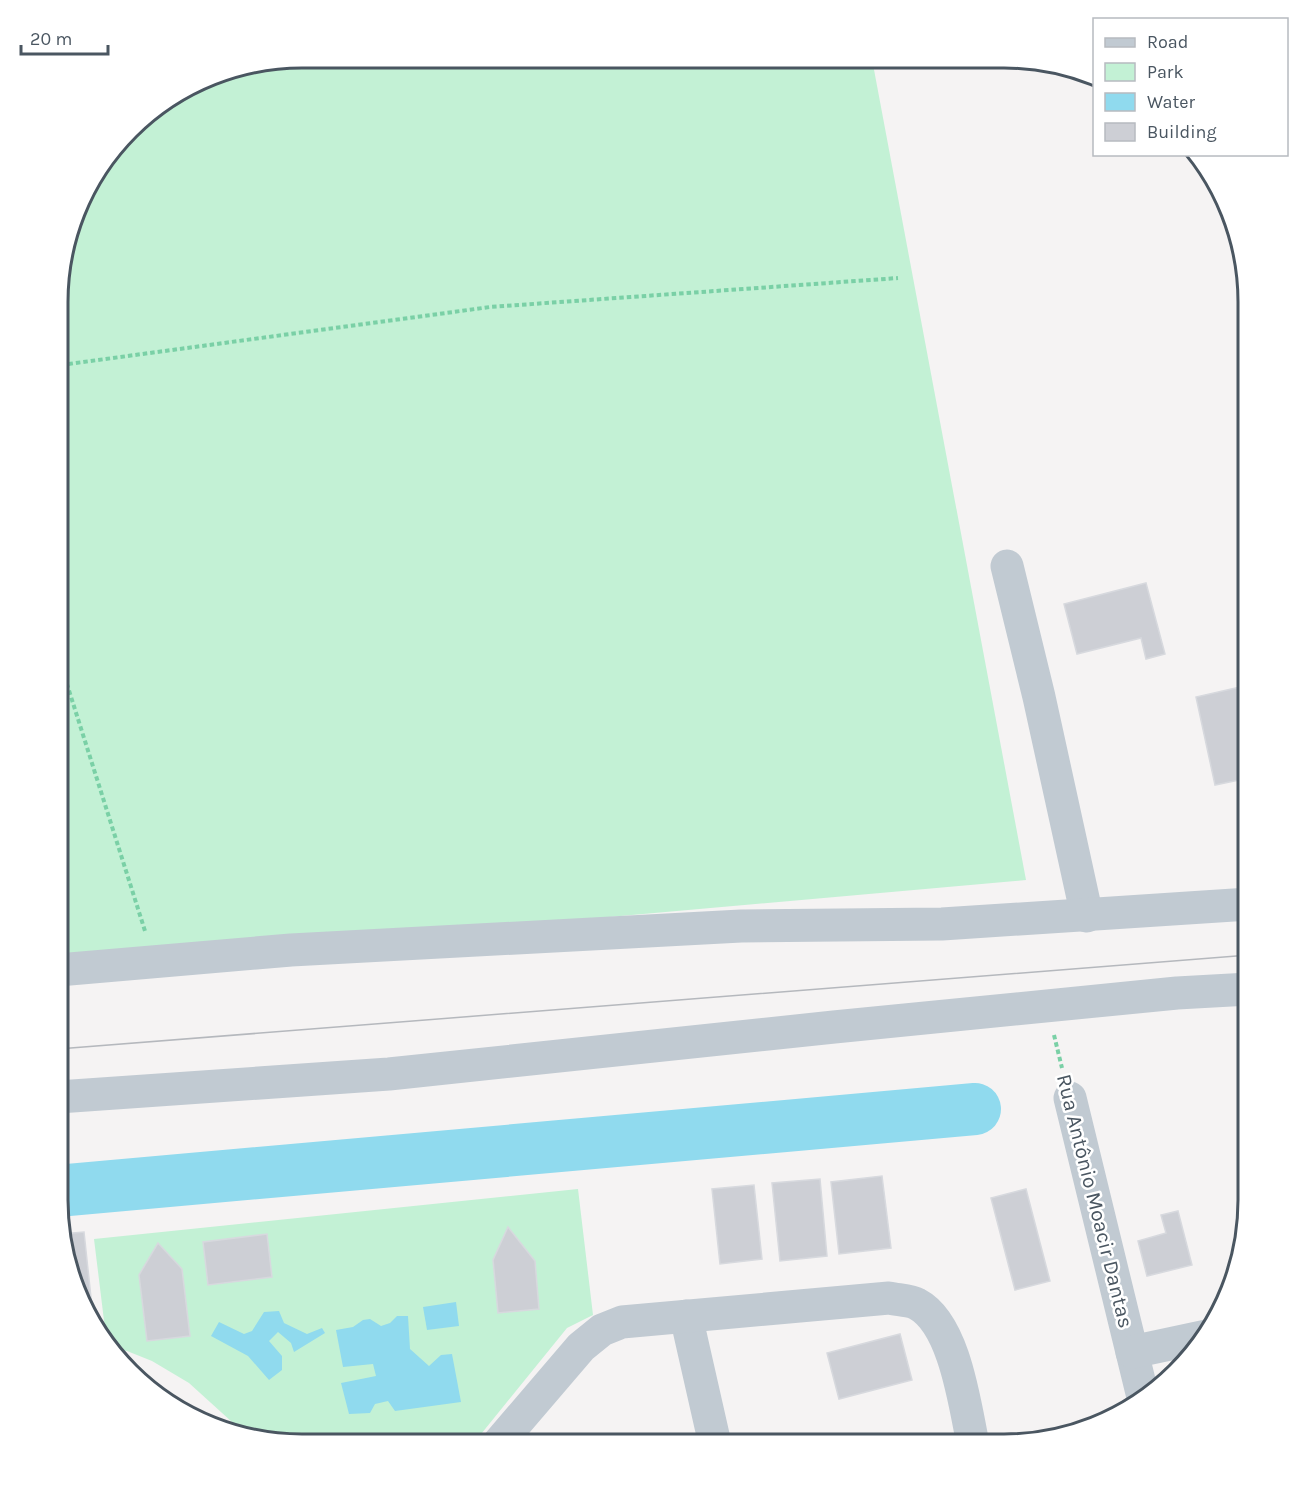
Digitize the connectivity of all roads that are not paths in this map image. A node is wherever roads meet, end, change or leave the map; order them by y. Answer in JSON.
{"nodes":[{"id":1,"x":1007,"y":566,"type":"dead end"},
{"id":2,"x":1238,"y":905,"type":"edge"},
{"id":3,"x":1087,"y":916,"type":"junction"},
{"id":4,"x":68,"y":969,"type":"edge"},
{"id":5,"x":1238,"y":990,"type":"edge"},
{"id":6,"x":68,"y":1096,"type":"edge"},
{"id":7,"x":1070,"y":1098,"type":"road end"},
{"id":8,"x":686,"y":1316,"type":"junction"},
{"id":9,"x":1193,"y":1339,"type":"edge"},
{"id":10,"x":1132,"y":1352,"type":"junction"},
{"id":11,"x":1141,"y":1390,"type":"edge"},
{"id":12,"x":507,"y":1434,"type":"edge"},
{"id":13,"x":713,"y":1434,"type":"edge"},
{"id":14,"x":971,"y":1434,"type":"edge"}],
"edges":[{"from":1,"to":3,"type":"street"},
{"from":2,"to":3,"type":"street"},
{"from":3,"to":4,"type":"street"},
{"from":5,"to":6,"type":"street"},
{"from":7,"to":10,"type":"street","name":"Rua Antônio Moacir Dantas"},
{"from":8,"to":12,"type":"street"},
{"from":8,"to":13,"type":"street"},
{"from":8,"to":14,"type":"street"},
{"from":9,"to":10,"type":"street"},
{"from":10,"to":11,"type":"street","name":"Rua Antônio Moacir Dantas"}]}
